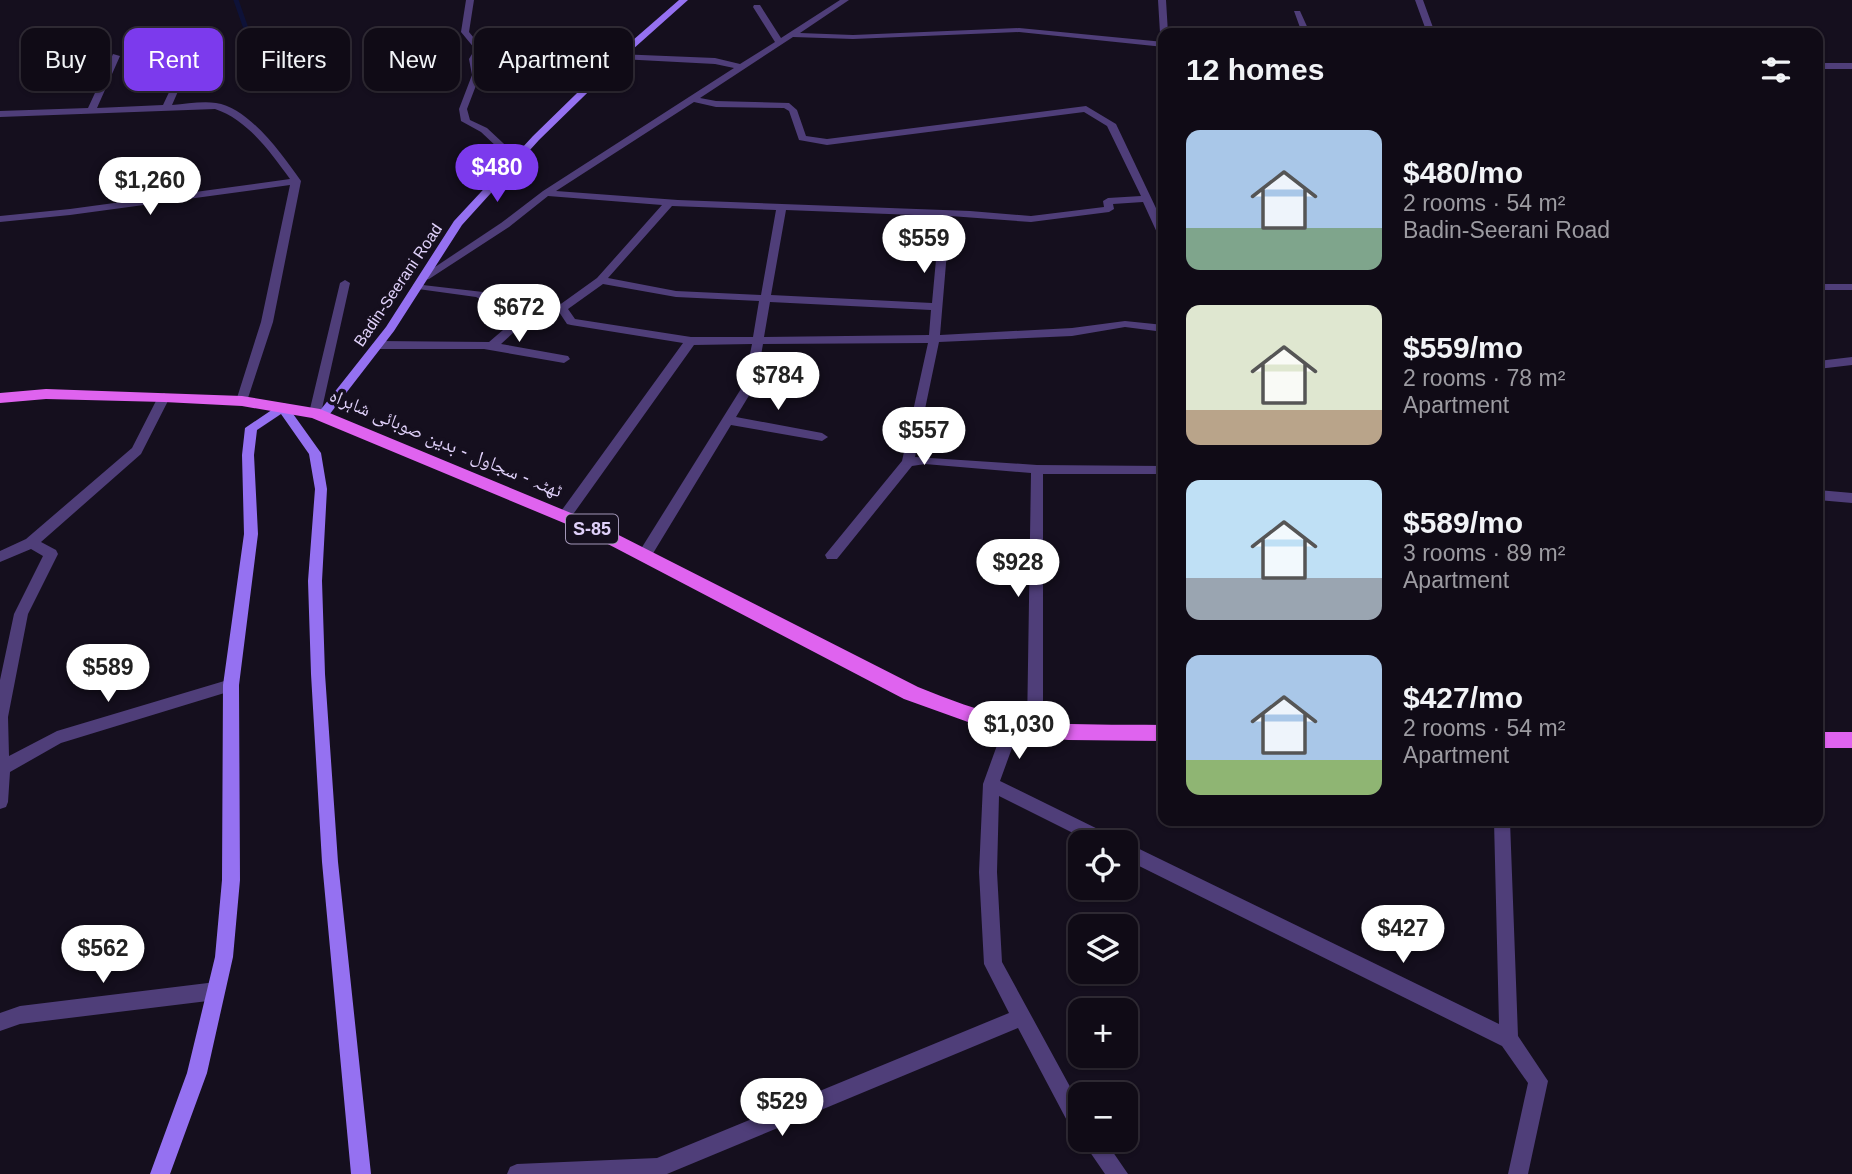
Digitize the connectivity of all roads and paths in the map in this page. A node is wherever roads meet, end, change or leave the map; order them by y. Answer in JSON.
{"nodes":[{"id":1,"x":470,"y":0,"type":"edge"},
{"id":2,"x":684,"y":0,"type":"edge"},
{"id":3,"x":845,"y":0,"type":"edge"},
{"id":4,"x":1162,"y":0,"type":"edge"},
{"id":5,"x":1419,"y":0,"type":"edge"},
{"id":6,"x":757,"y":7,"type":"dead end"},
{"id":7,"x":1297,"y":13,"type":"dead end"},
{"id":8,"x":1164,"y":28,"type":"edge"},
{"id":9,"x":1304,"y":28,"type":"edge"},
{"id":10,"x":1429,"y":28,"type":"edge"},
{"id":11,"x":789,"y":35,"type":"junction"},
{"id":12,"x":779,"y":42,"type":"junction"},
{"id":13,"x":1158,"y":44,"type":"edge"},
{"id":14,"x":633,"y":45,"type":"edge"},
{"id":15,"x":116,"y":56,"type":"dead end"},
{"id":16,"x":633,"y":57,"type":"edge"},
{"id":17,"x":1823,"y":65,"type":"edge"},
{"id":18,"x":1852,"y":66,"type":"edge"},
{"id":19,"x":744,"y":67,"type":"junction"},
{"id":20,"x":174,"y":91,"type":"edge"},
{"id":21,"x":585,"y":91,"type":"edge"},
{"id":22,"x":694,"y":99,"type":"junction"},
{"id":23,"x":166,"y":108,"type":"junction"},
{"id":24,"x":92,"y":110,"type":"junction"},
{"id":25,"x":0,"y":114,"type":"edge"},
{"id":26,"x":516,"y":159,"type":"junction"},
{"id":27,"x":296,"y":181,"type":"junction"},
{"id":28,"x":546,"y":193,"type":"junction"},
{"id":29,"x":1147,"y":198,"type":"junction"},
{"id":30,"x":669,"y":203,"type":"junction"},
{"id":31,"x":782,"y":207,"type":"junction"},
{"id":32,"x":945,"y":213,"type":"junction"},
{"id":33,"x":0,"y":219,"type":"edge"},
{"id":34,"x":1158,"y":223,"type":"edge"},
{"id":35,"x":601,"y":280,"type":"junction"},
{"id":36,"x":421,"y":282,"type":"junction"},
{"id":37,"x":345,"y":283,"type":"dead end"},
{"id":38,"x":1823,"y":287,"type":"edge"},
{"id":39,"x":1852,"y":287,"type":"edge"},
{"id":40,"x":766,"y":298,"type":"junction"},
{"id":41,"x":937,"y":307,"type":"junction"},
{"id":42,"x":562,"y":308,"type":"junction"},
{"id":43,"x":524,"y":317,"type":"junction"},
{"id":44,"x":1158,"y":328,"type":"edge"},
{"id":45,"x":934,"y":339,"type":"junction"},
{"id":46,"x":691,"y":341,"type":"junction"},
{"id":47,"x":758,"y":341,"type":"junction"},
{"id":48,"x":378,"y":345,"type":"junction"},
{"id":49,"x":492,"y":346,"type":"junction"},
{"id":50,"x":564,"y":359,"type":"dead end"},
{"id":51,"x":1852,"y":361,"type":"edge"},
{"id":52,"x":1823,"y":364,"type":"edge"},
{"id":53,"x":164,"y":397,"type":"junction"},
{"id":54,"x":0,"y":398,"type":"edge"},
{"id":55,"x":242,"y":401,"type":"junction"},
{"id":56,"x":282,"y":407,"type":"junction"},
{"id":57,"x":318,"y":415,"type":"junction"},
{"id":58,"x":728,"y":421,"type":"junction"},
{"id":59,"x":822,"y":437,"type":"dead end"},
{"id":60,"x":908,"y":462,"type":"junction"},
{"id":61,"x":1037,"y":469,"type":"junction"},
{"id":62,"x":1158,"y":470,"type":"edge"},
{"id":63,"x":1823,"y":495,"type":"edge"},
{"id":64,"x":1852,"y":498,"type":"edge"},
{"id":65,"x":564,"y":517,"type":"junction"},
{"id":66,"x":31,"y":543,"type":"junction"},
{"id":67,"x":832,"y":555,"type":"dead end"},
{"id":68,"x":644,"y":556,"type":"junction"},
{"id":69,"x":0,"y":557,"type":"edge"},
{"id":70,"x":231,"y":685,"type":"junction"},
{"id":71,"x":1012,"y":726,"type":"junction"},
{"id":72,"x":1035,"y":728,"type":"junction"},
{"id":73,"x":1158,"y":733,"type":"edge"},
{"id":74,"x":1823,"y":740,"type":"edge"},
{"id":75,"x":1852,"y":740,"type":"edge"},
{"id":76,"x":1,"y":769,"type":"edge"},
{"id":77,"x":991,"y":784,"type":"junction"},
{"id":78,"x":0,"y":802,"type":"edge"},
{"id":79,"x":1502,"y":826,"type":"edge"},
{"id":80,"x":1084,"y":830,"type":"edge"},
{"id":81,"x":1138,"y":856,"type":"edge"},
{"id":82,"x":216,"y":991,"type":"junction"},
{"id":83,"x":1021,"y":1017,"type":"junction"},
{"id":84,"x":0,"y":1022,"type":"edge"},
{"id":85,"x":1509,"y":1039,"type":"junction"},
{"id":86,"x":1068,"y":1103,"type":"edge"},
{"id":87,"x":1101,"y":1152,"type":"edge"},
{"id":88,"x":160,"y":1174,"type":"edge"},
{"id":89,"x":361,"y":1174,"type":"edge"},
{"id":90,"x":517,"y":1174,"type":"edge"},
{"id":91,"x":1118,"y":1174,"type":"edge"},
{"id":92,"x":1518,"y":1174,"type":"edge"}],
"edges":[{"from":1,"to":26,"type":"street"},
{"from":2,"to":14,"type":"street","name":"Badin-Seerani Road"},
{"from":3,"to":11,"type":"street"},
{"from":4,"to":8,"type":"street"},
{"from":5,"to":10,"type":"street"},
{"from":6,"to":12,"type":"street"},
{"from":7,"to":9,"type":"street"},
{"from":11,"to":12,"type":"street"},
{"from":11,"to":13,"type":"street"},
{"from":12,"to":19,"type":"street"},
{"from":15,"to":24,"type":"street"},
{"from":16,"to":19,"type":"street"},
{"from":17,"to":18,"type":"street"},
{"from":19,"to":22,"type":"street"},
{"from":20,"to":23,"type":"street"},
{"from":21,"to":26,"type":"street","name":"Badin-Seerani Road"},
{"from":22,"to":28,"type":"street"},
{"from":22,"to":29,"type":"street"},
{"from":23,"to":24,"type":"street"},
{"from":23,"to":27,"type":"street"},
{"from":24,"to":25,"type":"street"},
{"from":26,"to":36,"type":"street","name":"Badin-Seerani Road"},
{"from":27,"to":33,"type":"street"},
{"from":27,"to":55,"type":"street"},
{"from":28,"to":30,"type":"street"},
{"from":28,"to":36,"type":"street"},
{"from":29,"to":32,"type":"street"},
{"from":29,"to":34,"type":"street"},
{"from":30,"to":31,"type":"street"},
{"from":30,"to":35,"type":"street"},
{"from":31,"to":32,"type":"street"},
{"from":31,"to":40,"type":"street"},
{"from":32,"to":41,"type":"street"},
{"from":35,"to":40,"type":"street"},
{"from":35,"to":42,"type":"street"},
{"from":36,"to":43,"type":"street"},
{"from":36,"to":48,"type":"street","name":"Badin-Seerani Road"},
{"from":37,"to":57,"type":"street"},
{"from":38,"to":39,"type":"street"},
{"from":40,"to":41,"type":"street"},
{"from":40,"to":47,"type":"street"},
{"from":41,"to":45,"type":"street"},
{"from":42,"to":43,"type":"street"},
{"from":42,"to":46,"type":"street"},
{"from":43,"to":49,"type":"street"},
{"from":44,"to":45,"type":"street"},
{"from":45,"to":47,"type":"street"},
{"from":45,"to":60,"type":"street"},
{"from":46,"to":47,"type":"street"},
{"from":46,"to":65,"type":"street"},
{"from":47,"to":58,"type":"street"},
{"from":48,"to":49,"type":"street"},
{"from":48,"to":57,"type":"street","name":"Badin-Seerani Road"},
{"from":49,"to":50,"type":"street"},
{"from":51,"to":52,"type":"street"},
{"from":53,"to":54,"type":"main road","name":"ٹھٹہ - سجاول - بدین صوبائی شاہراہ","number":"S-85"},
{"from":53,"to":55,"type":"main road","name":"ٹھٹہ - سجاول - بدین صوبائی شاہراہ","number":"S-85"},
{"from":53,"to":66,"type":"street"},
{"from":55,"to":56,"type":"main road","name":"ٹھٹہ - سجاول - بدین صوبائی شاہراہ","number":"S-85"},
{"from":56,"to":57,"type":"main road","name":"ٹھٹہ - سجاول - بدین صوبائی شاہراہ","number":"S-85"},
{"from":56,"to":70,"type":"street"},
{"from":56,"to":89,"type":"street"},
{"from":57,"to":65,"type":"main road","name":"ٹھٹہ - سجاول - بدین صوبائی شاہراہ","number":"S-85"},
{"from":58,"to":59,"type":"street"},
{"from":58,"to":68,"type":"street"},
{"from":60,"to":61,"type":"street"},
{"from":60,"to":67,"type":"street"},
{"from":61,"to":62,"type":"street"},
{"from":61,"to":72,"type":"street"},
{"from":63,"to":64,"type":"street"},
{"from":65,"to":68,"type":"main road","name":"ٹھٹہ - سجاول - بدین صوبائی شاہراہ","number":"S-85"},
{"from":66,"to":69,"type":"street"},
{"from":66,"to":76,"type":"street"},
{"from":68,"to":71,"type":"main road","name":"ٹھٹہ - سجاول - بدین صوبائی شاہراہ","number":"S-85"},
{"from":70,"to":76,"type":"street"},
{"from":70,"to":82,"type":"street"},
{"from":71,"to":72,"type":"main road","name":"ٹھٹہ - سجاول - بدین صوبائی شاہراہ","number":"S-85"},
{"from":71,"to":77,"type":"street"},
{"from":72,"to":73,"type":"main road","name":"ٹھٹہ - سجاول - بدین صوبائی شاہراہ","number":"S-85"},
{"from":74,"to":75,"type":"main road"},
{"from":76,"to":78,"type":"street"},
{"from":77,"to":80,"type":"street"},
{"from":77,"to":83,"type":"street"},
{"from":79,"to":85,"type":"street"},
{"from":81,"to":85,"type":"street"},
{"from":82,"to":84,"type":"street"},
{"from":82,"to":88,"type":"street"},
{"from":83,"to":86,"type":"street"},
{"from":83,"to":90,"type":"street"},
{"from":85,"to":92,"type":"street"},
{"from":87,"to":91,"type":"street"}]}
